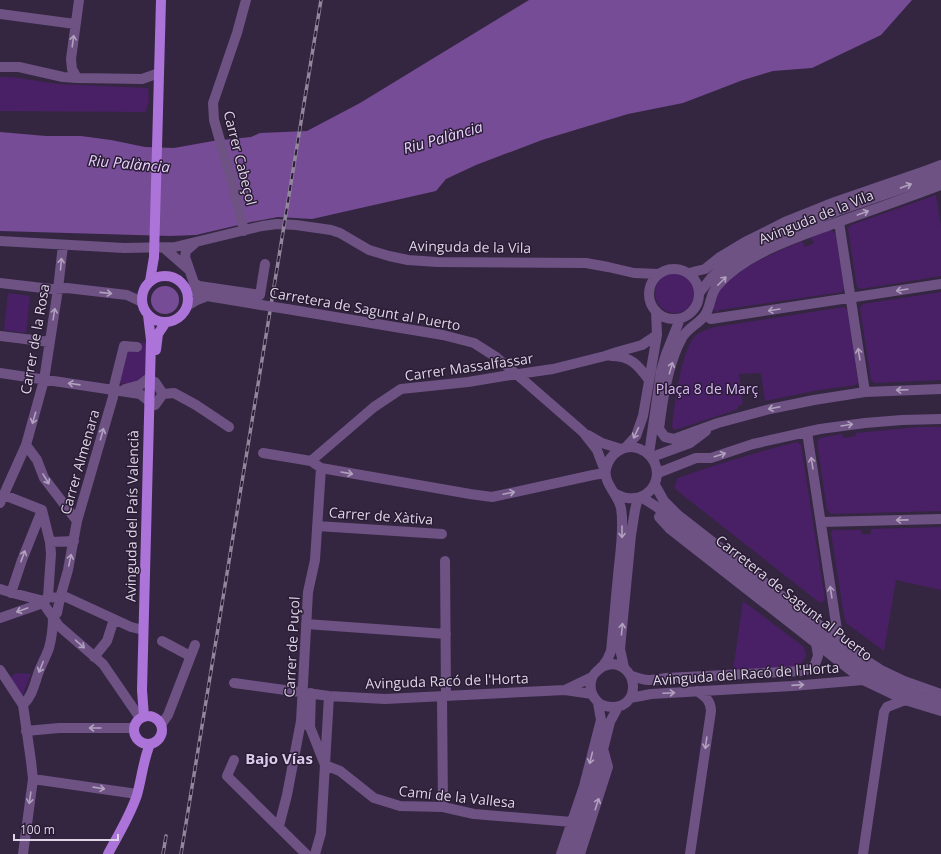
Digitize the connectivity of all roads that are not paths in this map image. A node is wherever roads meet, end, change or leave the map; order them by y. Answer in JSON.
{"nodes":[{"id":1,"x":79,"y":0,"type":"edge"},
{"id":2,"x":161,"y":0,"type":"edge"},
{"id":3,"x":246,"y":0,"type":"edge"},
{"id":4,"x":0,"y":14,"type":"edge"},
{"id":5,"x":76,"y":24,"type":"junction"},
{"id":6,"x":0,"y":67,"type":"edge"},
{"id":7,"x":159,"y":73,"type":"junction"},
{"id":8,"x":77,"y":78,"type":"junction"},
{"id":9,"x":142,"y":79,"type":"junction"},
{"id":10,"x":158,"y":84,"type":"junction"},
{"id":11,"x":941,"y":165,"type":"edge"},
{"id":12,"x":941,"y":175,"type":"edge"},
{"id":13,"x":941,"y":185,"type":"edge"},
{"id":14,"x":839,"y":222,"type":"junction"},
{"id":15,"x":244,"y":231,"type":"junction"},
{"id":16,"x":0,"y":241,"type":"edge"},
{"id":17,"x":194,"y":244,"type":"junction"},
{"id":18,"x":63,"y":245,"type":"junction"},
{"id":19,"x":164,"y":248,"type":"junction"},
{"id":20,"x":154,"y":257,"type":"junction"},
{"id":21,"x":266,"y":264,"type":"dead end"},
{"id":22,"x":189,"y":269,"type":"junction"},
{"id":23,"x":634,"y":273,"type":"junction"},
{"id":24,"x":659,"y":274,"type":"junction"},
{"id":25,"x":689,"y":274,"type":"junction"},
{"id":26,"x":167,"y":276,"type":"junction"},
{"id":27,"x":150,"y":281,"type":"junction"},
{"id":28,"x":0,"y":283,"type":"edge"},
{"id":29,"x":941,"y":284,"type":"edge"},
{"id":30,"x":58,"y":289,"type":"junction"},
{"id":31,"x":186,"y":289,"type":"junction"},
{"id":32,"x":649,"y":292,"type":"junction"},
{"id":33,"x":700,"y":292,"type":"junction"},
{"id":34,"x":207,"y":296,"type":"junction"},
{"id":35,"x":851,"y":298,"type":"junction"},
{"id":36,"x":142,"y":302,"type":"junction"},
{"id":37,"x":187,"y":306,"type":"junction"},
{"id":38,"x":656,"y":311,"type":"junction"},
{"id":39,"x":148,"y":315,"type":"junction"},
{"id":40,"x":705,"y":315,"type":"junction"},
{"id":41,"x":680,"y":319,"type":"junction"},
{"id":42,"x":166,"y":322,"type":"junction"},
{"id":43,"x":657,"y":335,"type":"junction"},
{"id":44,"x":0,"y":336,"type":"edge"},
{"id":45,"x":50,"y":342,"type":"junction"},
{"id":46,"x":137,"y":346,"type":"dead end"},
{"id":47,"x":605,"y":356,"type":"junction"},
{"id":48,"x":0,"y":373,"type":"edge"},
{"id":49,"x":44,"y":380,"type":"junction"},
{"id":50,"x":152,"y":380,"type":"junction"},
{"id":51,"x":649,"y":380,"type":"junction"},
{"id":52,"x":941,"y":389,"type":"edge"},
{"id":53,"x":113,"y":390,"type":"junction"},
{"id":54,"x":865,"y":392,"type":"junction"},
{"id":55,"x":163,"y":394,"type":"junction"},
{"id":56,"x":152,"y":403,"type":"junction"},
{"id":57,"x":941,"y":419,"type":"edge"},
{"id":58,"x":718,"y":423,"type":"junction"},
{"id":59,"x":229,"y":427,"type":"dead end"},
{"id":60,"x":583,"y":432,"type":"junction"},
{"id":61,"x":807,"y":432,"type":"junction"},
{"id":62,"x":26,"y":445,"type":"junction"},
{"id":63,"x":623,"y":448,"type":"junction"},
{"id":64,"x":263,"y":453,"type":"dead end"},
{"id":65,"x":651,"y":455,"type":"junction"},
{"id":66,"x":311,"y":461,"type":"junction"},
{"id":67,"x":321,"y":468,"type":"junction"},
{"id":68,"x":605,"y":472,"type":"junction"},
{"id":69,"x":658,"y":473,"type":"junction"},
{"id":70,"x":655,"y":485,"type":"junction"},
{"id":71,"x":616,"y":494,"type":"junction"},
{"id":72,"x":639,"y":498,"type":"junction"},
{"id":73,"x":2,"y":499,"type":"edge"},
{"id":74,"x":657,"y":507,"type":"junction"},
{"id":75,"x":671,"y":508,"type":"junction"},
{"id":76,"x":42,"y":510,"type":"junction"},
{"id":77,"x":941,"y":519,"type":"edge"},
{"id":78,"x":77,"y":521,"type":"junction"},
{"id":79,"x":821,"y":522,"type":"junction"},
{"id":80,"x":317,"y":526,"type":"junction"},
{"id":81,"x":442,"y":534,"type":"dead end"},
{"id":82,"x":74,"y":541,"type":"junction"},
{"id":83,"x":50,"y":542,"type":"junction"},
{"id":84,"x":445,"y":561,"type":"dead end"},
{"id":85,"x":0,"y":589,"type":"edge"},
{"id":86,"x":11,"y":593,"type":"junction"},
{"id":87,"x":60,"y":598,"type":"junction"},
{"id":88,"x":45,"y":600,"type":"junction"},
{"id":89,"x":53,"y":616,"type":"junction"},
{"id":90,"x":0,"y":618,"type":"edge"},
{"id":91,"x":114,"y":619,"type":"junction"},
{"id":92,"x":306,"y":624,"type":"junction"},
{"id":93,"x":143,"y":630,"type":"junction"},
{"id":94,"x":837,"y":630,"type":"junction"},
{"id":95,"x":446,"y":634,"type":"junction"},
{"id":96,"x":162,"y":641,"type":"dead end"},
{"id":97,"x":816,"y":643,"type":"junction"},
{"id":98,"x":195,"y":645,"type":"dead end"},
{"id":99,"x":190,"y":656,"type":"junction"},
{"id":100,"x":94,"y":657,"type":"junction"},
{"id":101,"x":601,"y":667,"type":"junction"},
{"id":102,"x":624,"y":667,"type":"junction"},
{"id":103,"x":0,"y":670,"type":"edge"},
{"id":104,"x":632,"y":676,"type":"junction"},
{"id":105,"x":592,"y":677,"type":"junction"},
{"id":106,"x":863,"y":680,"type":"junction"},
{"id":107,"x":234,"y":683,"type":"dead end"},
{"id":108,"x":941,"y":687,"type":"edge"},
{"id":109,"x":565,"y":690,"type":"junction"},
{"id":110,"x":884,"y":690,"type":"junction"},
{"id":111,"x":697,"y":691,"type":"junction"},
{"id":112,"x":307,"y":693,"type":"junction"},
{"id":113,"x":592,"y":694,"type":"junction"},
{"id":114,"x":941,"y":694,"type":"edge"},
{"id":115,"x":329,"y":696,"type":"junction"},
{"id":116,"x":444,"y":696,"type":"junction"},
{"id":117,"x":630,"y":698,"type":"junction"},
{"id":118,"x":905,"y":700,"type":"junction"},
{"id":119,"x":598,"y":703,"type":"junction"},
{"id":120,"x":941,"y":704,"type":"edge"},
{"id":121,"x":23,"y":705,"type":"junction"},
{"id":122,"x":887,"y":706,"type":"junction"},
{"id":123,"x":618,"y":707,"type":"junction"},
{"id":124,"x":941,"y":711,"type":"edge"},
{"id":125,"x":144,"y":717,"type":"junction"},
{"id":126,"x":305,"y":724,"type":"junction"},
{"id":127,"x":161,"y":725,"type":"junction"},
{"id":128,"x":134,"y":728,"type":"junction"},
{"id":129,"x":26,"y":731,"type":"junction"},
{"id":130,"x":145,"y":743,"type":"junction"},
{"id":131,"x":604,"y":750,"type":"junction"},
{"id":132,"x":234,"y":760,"type":"dead end"},
{"id":133,"x":325,"y":765,"type":"junction"},
{"id":134,"x":33,"y":779,"type":"junction"},
{"id":135,"x":137,"y":794,"type":"junction"},
{"id":136,"x":443,"y":807,"type":"junction"},
{"id":137,"x":572,"y":822,"type":"junction"},
{"id":138,"x":279,"y":826,"type":"junction"},
{"id":139,"x":23,"y":854,"type":"edge"},
{"id":140,"x":108,"y":854,"type":"edge"},
{"id":141,"x":306,"y":854,"type":"edge"},
{"id":142,"x":316,"y":854,"type":"edge"},
{"id":143,"x":561,"y":854,"type":"edge"},
{"id":144,"x":570,"y":854,"type":"edge"},
{"id":145,"x":580,"y":854,"type":"edge"},
{"id":146,"x":690,"y":854,"type":"edge"},
{"id":147,"x":864,"y":854,"type":"edge"}],
"edges":[{"from":1,"to":5,"type":"street"},
{"from":2,"to":7,"type":"main road"},
{"from":3,"to":15,"type":"street","name":"Carrer Cabeçol"},
{"from":4,"to":5,"type":"street"},
{"from":8,"to":5,"type":"street","one_way":true},
{"from":6,"to":8,"type":"street"},
{"from":7,"to":9,"type":"street"},
{"from":7,"to":10,"type":"main road"},
{"from":8,"to":9,"type":"street"},
{"from":9,"to":10,"type":"street"},
{"from":10,"to":20,"type":"main road","bridge":true},
{"from":11,"to":25,"type":"street","name":"Avinguda de la Vila"},
{"from":33,"to":12,"type":"street","name":"Avinguda de la Vila","one_way":true},
{"from":14,"to":13,"type":"street","name":"Avinguda de la Vila","one_way":true},
{"from":14,"to":35,"type":"street"},
{"from":40,"to":14,"type":"street","name":"Avinguda de la Vila","one_way":true},
{"from":15,"to":17,"type":"street","name":"Avinguda de la Vila"},
{"from":15,"to":23,"type":"street","name":"Avinguda de la Vila"},
{"from":16,"to":18,"type":"street","name":"Avinguda de la Vila"},
{"from":17,"to":19,"type":"street","name":"Avinguda de la Vila"},
{"from":17,"to":22,"type":"street"},
{"from":18,"to":19,"type":"street","name":"Avinguda de la Vila"},
{"from":30,"to":18,"type":"street","name":"Carrer de la Rosa","one_way":true},
{"from":19,"to":22,"type":"street"},
{"from":20,"to":26,"type":"main road"},
{"from":20,"to":27,"type":"main road"},
{"from":21,"to":22,"type":"street"},
{"from":23,"to":24,"type":"street","name":"Avinguda de la Vila"},
{"from":23,"to":32,"type":"street"},
{"from":24,"to":25,"type":"street"},
{"from":24,"to":32,"type":"street"},
{"from":25,"to":33,"type":"street"},
{"from":26,"to":27,"type":"main road"},
{"from":26,"to":31,"type":"main road"},
{"from":27,"to":36,"type":"main road"},
{"from":28,"to":30,"type":"street"},
{"from":29,"to":35,"type":"street","one_way":true},
{"from":30,"to":36,"type":"street","one_way":true},
{"from":45,"to":30,"type":"street","name":"Carrer de la Rosa","one_way":true},
{"from":31,"to":34,"type":"street","name":"Carretera de Sagunt al Puerto"},
{"from":31,"to":37,"type":"main road"},
{"from":32,"to":38,"type":"street"},
{"from":33,"to":41,"type":"street"},
{"from":34,"to":37,"type":"street"},
{"from":34,"to":60,"type":"street","name":"Carretera de Sagunt al Puerto","bridge":true},
{"from":35,"to":40,"type":"street","one_way":true},
{"from":54,"to":35,"type":"street","one_way":true},
{"from":36,"to":39,"type":"main road"},
{"from":37,"to":42,"type":"main road"},
{"from":38,"to":41,"type":"street"},
{"from":38,"to":43,"type":"street"},
{"from":39,"to":42,"type":"main road"},
{"from":39,"to":50,"type":"main road","name":"Avinguda del País Valencià"},
{"from":58,"to":40,"type":"street","one_way":true},
{"from":41,"to":65,"type":"street"},
{"from":42,"to":50,"type":"main road","name":"Avinguda del País Valencià"},
{"from":43,"to":47,"type":"street","name":"Carrer Massalfassar"},
{"from":43,"to":51,"type":"street"},
{"from":44,"to":45,"type":"street"},
{"from":45,"to":49,"type":"street","name":"Carrer de la Rosa"},
{"from":46,"to":53,"type":"street","name":"Carrer Almenara"},
{"from":47,"to":51,"type":"street","name":"Carrer Massalfassar"},
{"from":47,"to":66,"type":"street","name":"Carrer Massalfassar"},
{"from":48,"to":49,"type":"street"},
{"from":53,"to":49,"type":"street","one_way":true},
{"from":49,"to":62,"type":"street","name":"Carrer de la Rosa","one_way":true},
{"from":50,"to":53,"type":"street"},
{"from":50,"to":55,"type":"street"},
{"from":50,"to":56,"type":"main road","name":"Avinguda del País Valencià"},
{"from":51,"to":63,"type":"street","one_way":true},
{"from":52,"to":54,"type":"street","one_way":true},
{"from":53,"to":56,"type":"street"},
{"from":78,"to":53,"type":"street","name":"Carrer Almenara","one_way":true},
{"from":54,"to":58,"type":"street","one_way":true},
{"from":55,"to":56,"type":"street"},
{"from":55,"to":59,"type":"street"},
{"from":56,"to":93,"type":"main road","name":"Avinguda del País Valencià"},
{"from":56,"to":125,"type":"main road","name":"Avinguda del País Valencià"},
{"from":61,"to":57,"type":"street","one_way":true},
{"from":58,"to":65,"type":"street"},
{"from":60,"to":63,"type":"street","name":"Carretera de Sagunt al Puerto"},
{"from":60,"to":68,"type":"street","name":"Carretera de Sagunt al Puerto"},
{"from":69,"to":61,"type":"street","one_way":true},
{"from":79,"to":61,"type":"street","one_way":true},
{"from":62,"to":73,"type":"street","name":"Carrer de la Rosa"},
{"from":62,"to":78,"type":"street","one_way":true},
{"from":63,"to":65,"type":"street"},
{"from":63,"to":68,"type":"street"},
{"from":64,"to":66,"type":"street"},
{"from":65,"to":69,"type":"street"},
{"from":66,"to":67,"type":"street"},
{"from":67,"to":68,"type":"street","one_way":true},
{"from":67,"to":80,"type":"street","name":"Carrer de Puçol"},
{"from":68,"to":71,"type":"street"},
{"from":69,"to":70,"type":"street"},
{"from":70,"to":72,"type":"street"},
{"from":70,"to":75,"type":"street","name":"Carretera de Sagunt al Puerto"},
{"from":71,"to":72,"type":"street"},
{"from":71,"to":101,"type":"street","one_way":true},
{"from":72,"to":74,"type":"street","name":"Carretera de Sagunt al Puerto"},
{"from":102,"to":72,"type":"street","one_way":true},
{"from":73,"to":76,"type":"street"},
{"from":74,"to":97,"type":"street"},
{"from":74,"to":120,"type":"street","name":"Carretera de Sagunt al Puerto"},
{"from":75,"to":94,"type":"street"},
{"from":75,"to":114,"type":"street","name":"Carretera de Sagunt al Puerto"},
{"from":76,"to":83,"type":"street"},
{"from":86,"to":76,"type":"street","one_way":true},
{"from":77,"to":79,"type":"street","one_way":true},
{"from":78,"to":82,"type":"street","name":"Carrer Almenara"},
{"from":94,"to":79,"type":"street","one_way":true},
{"from":80,"to":81,"type":"street","name":"Carrer de Xàtiva"},
{"from":80,"to":92,"type":"street","name":"Carrer de Puçol"},
{"from":82,"to":83,"type":"street"},
{"from":87,"to":82,"type":"street","name":"Carrer Almenara","one_way":true},
{"from":83,"to":88,"type":"street"},
{"from":84,"to":95,"type":"street"},
{"from":85,"to":86,"type":"street"},
{"from":86,"to":88,"type":"street"},
{"from":87,"to":88,"type":"street"},
{"from":87,"to":89,"type":"street","name":"Carrer Almenara"},
{"from":87,"to":91,"type":"street"},
{"from":88,"to":89,"type":"street"},
{"from":88,"to":90,"type":"street","one_way":true},
{"from":89,"to":100,"type":"street","one_way":true},
{"from":89,"to":121,"type":"street","name":"Carrer Almenara","one_way":true},
{"from":91,"to":93,"type":"street"},
{"from":91,"to":100,"type":"street"},
{"from":92,"to":95,"type":"street"},
{"from":92,"to":112,"type":"street","name":"Carrer de Puçol"},
{"from":93,"to":125,"type":"main road","name":"Avinguda del País Valencià"},
{"from":94,"to":108,"type":"street"},
{"from":95,"to":116,"type":"street"},
{"from":96,"to":99,"type":"street"},
{"from":97,"to":104,"type":"street","name":"Avinguda del Racó de l'Horta"},
{"from":97,"to":106,"type":"street"},
{"from":98,"to":99,"type":"street"},
{"from":99,"to":127,"type":"street"},
{"from":100,"to":125,"type":"street"},
{"from":101,"to":102,"type":"street"},
{"from":101,"to":105,"type":"street"},
{"from":102,"to":104,"type":"street"},
{"from":103,"to":121,"type":"street"},
{"from":104,"to":117,"type":"street"},
{"from":105,"to":109,"type":"street","name":"Avinguda Racó de l'Horta"},
{"from":105,"to":113,"type":"street"},
{"from":106,"to":110,"type":"street"},
{"from":111,"to":106,"type":"street","name":"Avinguda del Racó de l'Horta","one_way":true},
{"from":107,"to":112,"type":"street","name":"Avinguda Racó de l'Horta"},
{"from":109,"to":113,"type":"street","name":"Avinguda Racó de l'Horta"},
{"from":109,"to":116,"type":"street","name":"Avinguda Racó de l'Horta"},
{"from":110,"to":118,"type":"street"},
{"from":110,"to":122,"type":"street"},
{"from":117,"to":111,"type":"street","name":"Avinguda del Racó de l'Horta","one_way":true},
{"from":111,"to":146,"type":"street","one_way":true},
{"from":112,"to":115,"type":"street","name":"Avinguda Racó de l'Horta"},
{"from":112,"to":126,"type":"street","name":"Carrer de Puçol"},
{"from":113,"to":119,"type":"street"},
{"from":115,"to":116,"type":"street","name":"Avinguda Racó de l'Horta"},
{"from":115,"to":133,"type":"street"},
{"from":116,"to":136,"type":"street"},
{"from":117,"to":123,"type":"street"},
{"from":118,"to":122,"type":"street"},
{"from":118,"to":124,"type":"street"},
{"from":119,"to":123,"type":"street"},
{"from":119,"to":137,"type":"street","one_way":true},
{"from":121,"to":129,"type":"street"},
{"from":122,"to":147,"type":"street"},
{"from":123,"to":131,"type":"street"},
{"from":125,"to":127,"type":"main road"},
{"from":125,"to":128,"type":"main road"},
{"from":126,"to":133,"type":"street"},
{"from":126,"to":138,"type":"street","name":"Carrer de Puçol"},
{"from":127,"to":130,"type":"main road"},
{"from":128,"to":129,"type":"street","one_way":true},
{"from":128,"to":130,"type":"main road"},
{"from":129,"to":134,"type":"street"},
{"from":130,"to":135,"type":"main road"},
{"from":131,"to":144,"type":"street"},
{"from":145,"to":131,"type":"street","one_way":true},
{"from":132,"to":138,"type":"street"},
{"from":133,"to":136,"type":"street","name":"Camí de la Vallesa"},
{"from":133,"to":142,"type":"street"},
{"from":134,"to":135,"type":"street","one_way":true},
{"from":134,"to":139,"type":"street","one_way":true},
{"from":135,"to":140,"type":"main road"},
{"from":136,"to":137,"type":"street","name":"Camí de la Vallesa"},
{"from":137,"to":143,"type":"street"},
{"from":138,"to":141,"type":"street"}]}
